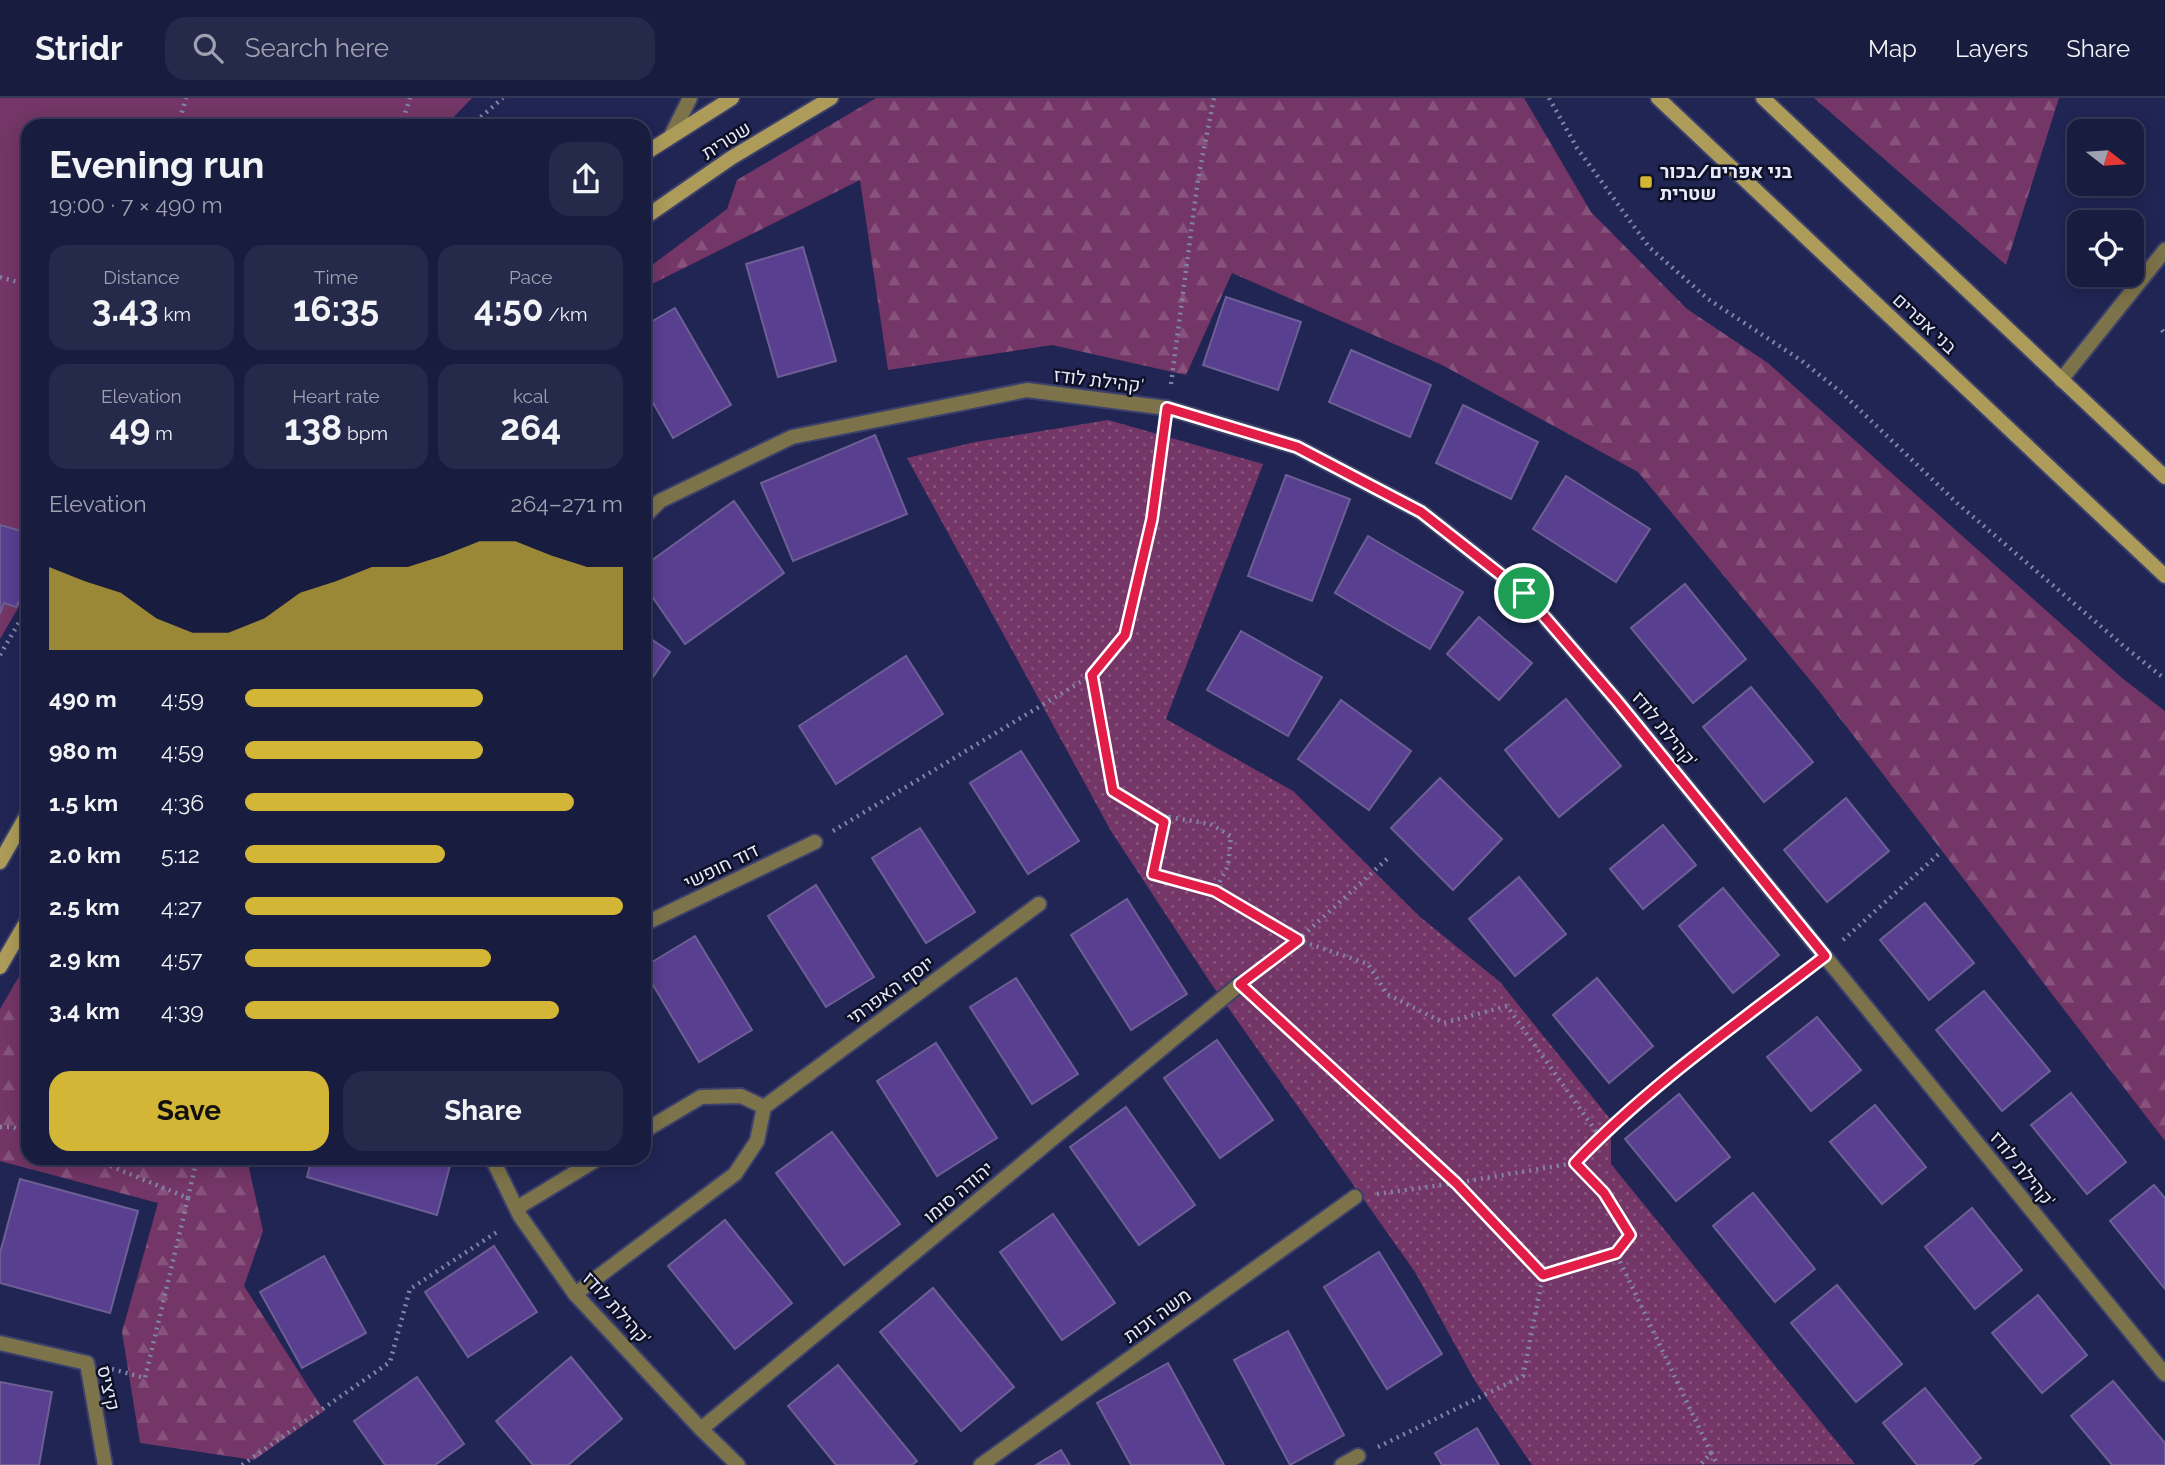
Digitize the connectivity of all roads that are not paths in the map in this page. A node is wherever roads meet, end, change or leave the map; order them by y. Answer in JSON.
{"nodes":[{"id":1,"x":690,"y":98,"type":"edge"},
{"id":2,"x":732,"y":98,"type":"edge"},
{"id":3,"x":831,"y":98,"type":"edge"},
{"id":4,"x":1658,"y":98,"type":"edge"},
{"id":5,"x":1763,"y":98,"type":"edge"},
{"id":6,"x":671,"y":136,"type":"junction"},
{"id":7,"x":651,"y":149,"type":"edge"},
{"id":8,"x":651,"y":213,"type":"edge"},
{"id":9,"x":2165,"y":250,"type":"edge"},
{"id":10,"x":2062,"y":380,"type":"junction"},
{"id":11,"x":2165,"y":477,"type":"edge"},
{"id":12,"x":651,"y":510,"type":"edge"},
{"id":13,"x":2165,"y":576,"type":"edge"},
{"id":14,"x":21,"y":825,"type":"edge"},
{"id":15,"x":815,"y":842,"type":"road end"},
{"id":16,"x":0,"y":862,"type":"edge"},
{"id":17,"x":1039,"y":904,"type":"dead end"},
{"id":18,"x":651,"y":921,"type":"edge"},
{"id":19,"x":21,"y":931,"type":"edge"},
{"id":20,"x":0,"y":967,"type":"edge"},
{"id":21,"x":1240,"y":984,"type":"road end"},
{"id":22,"x":764,"y":1107,"type":"junction"},
{"id":23,"x":651,"y":1127,"type":"edge"},
{"id":24,"x":496,"y":1165,"type":"edge"},
{"id":25,"x":589,"y":1165,"type":"edge"},
{"id":26,"x":1355,"y":1197,"type":"road end"},
{"id":27,"x":519,"y":1212,"type":"junction"},
{"id":28,"x":576,"y":1294,"type":"junction"},
{"id":29,"x":0,"y":1343,"type":"edge"},
{"id":30,"x":2165,"y":1374,"type":"edge"},
{"id":31,"x":701,"y":1429,"type":"junction"},
{"id":32,"x":1359,"y":1456,"type":"road end"},
{"id":33,"x":105,"y":1465,"type":"edge"},
{"id":34,"x":738,"y":1465,"type":"edge"},
{"id":35,"x":981,"y":1465,"type":"edge"},
{"id":36,"x":1342,"y":1465,"type":"edge"}],
"edges":[{"from":1,"to":6,"type":"street"},
{"from":2,"to":6,"type":"main road","name":"שטרית"},
{"from":3,"to":8,"type":"main road","name":"שטרית"},
{"from":4,"to":13,"type":"main road","name":"בני אפרים"},
{"from":5,"to":10,"type":"main road"},
{"from":6,"to":7,"type":"main road","name":"שטרית"},
{"from":9,"to":10,"type":"street"},
{"from":10,"to":11,"type":"main road"},
{"from":12,"to":30,"type":"street","name":"קהילת לודז'"},
{"from":14,"to":16,"type":"main road"},
{"from":15,"to":18,"type":"street","name":"דוד חופשי"},
{"from":17,"to":22,"type":"street","name":"יוסף האפרתי"},
{"from":19,"to":20,"type":"main road"},
{"from":21,"to":31,"type":"street","name":"יהודה סומו"},
{"from":22,"to":23,"type":"street"},
{"from":22,"to":28,"type":"street"},
{"from":24,"to":27,"type":"street","name":"קהילת לודז'"},
{"from":25,"to":27,"type":"street"},
{"from":26,"to":35,"type":"street","name":"משה זכות"},
{"from":27,"to":28,"type":"street","name":"קהילת לודז'"},
{"from":28,"to":31,"type":"street","name":"קהילת לודז'"},
{"from":29,"to":33,"type":"street","name":"קיציס"},
{"from":31,"to":34,"type":"street","name":"קהילת לודז'"},
{"from":32,"to":36,"type":"street"}]}
